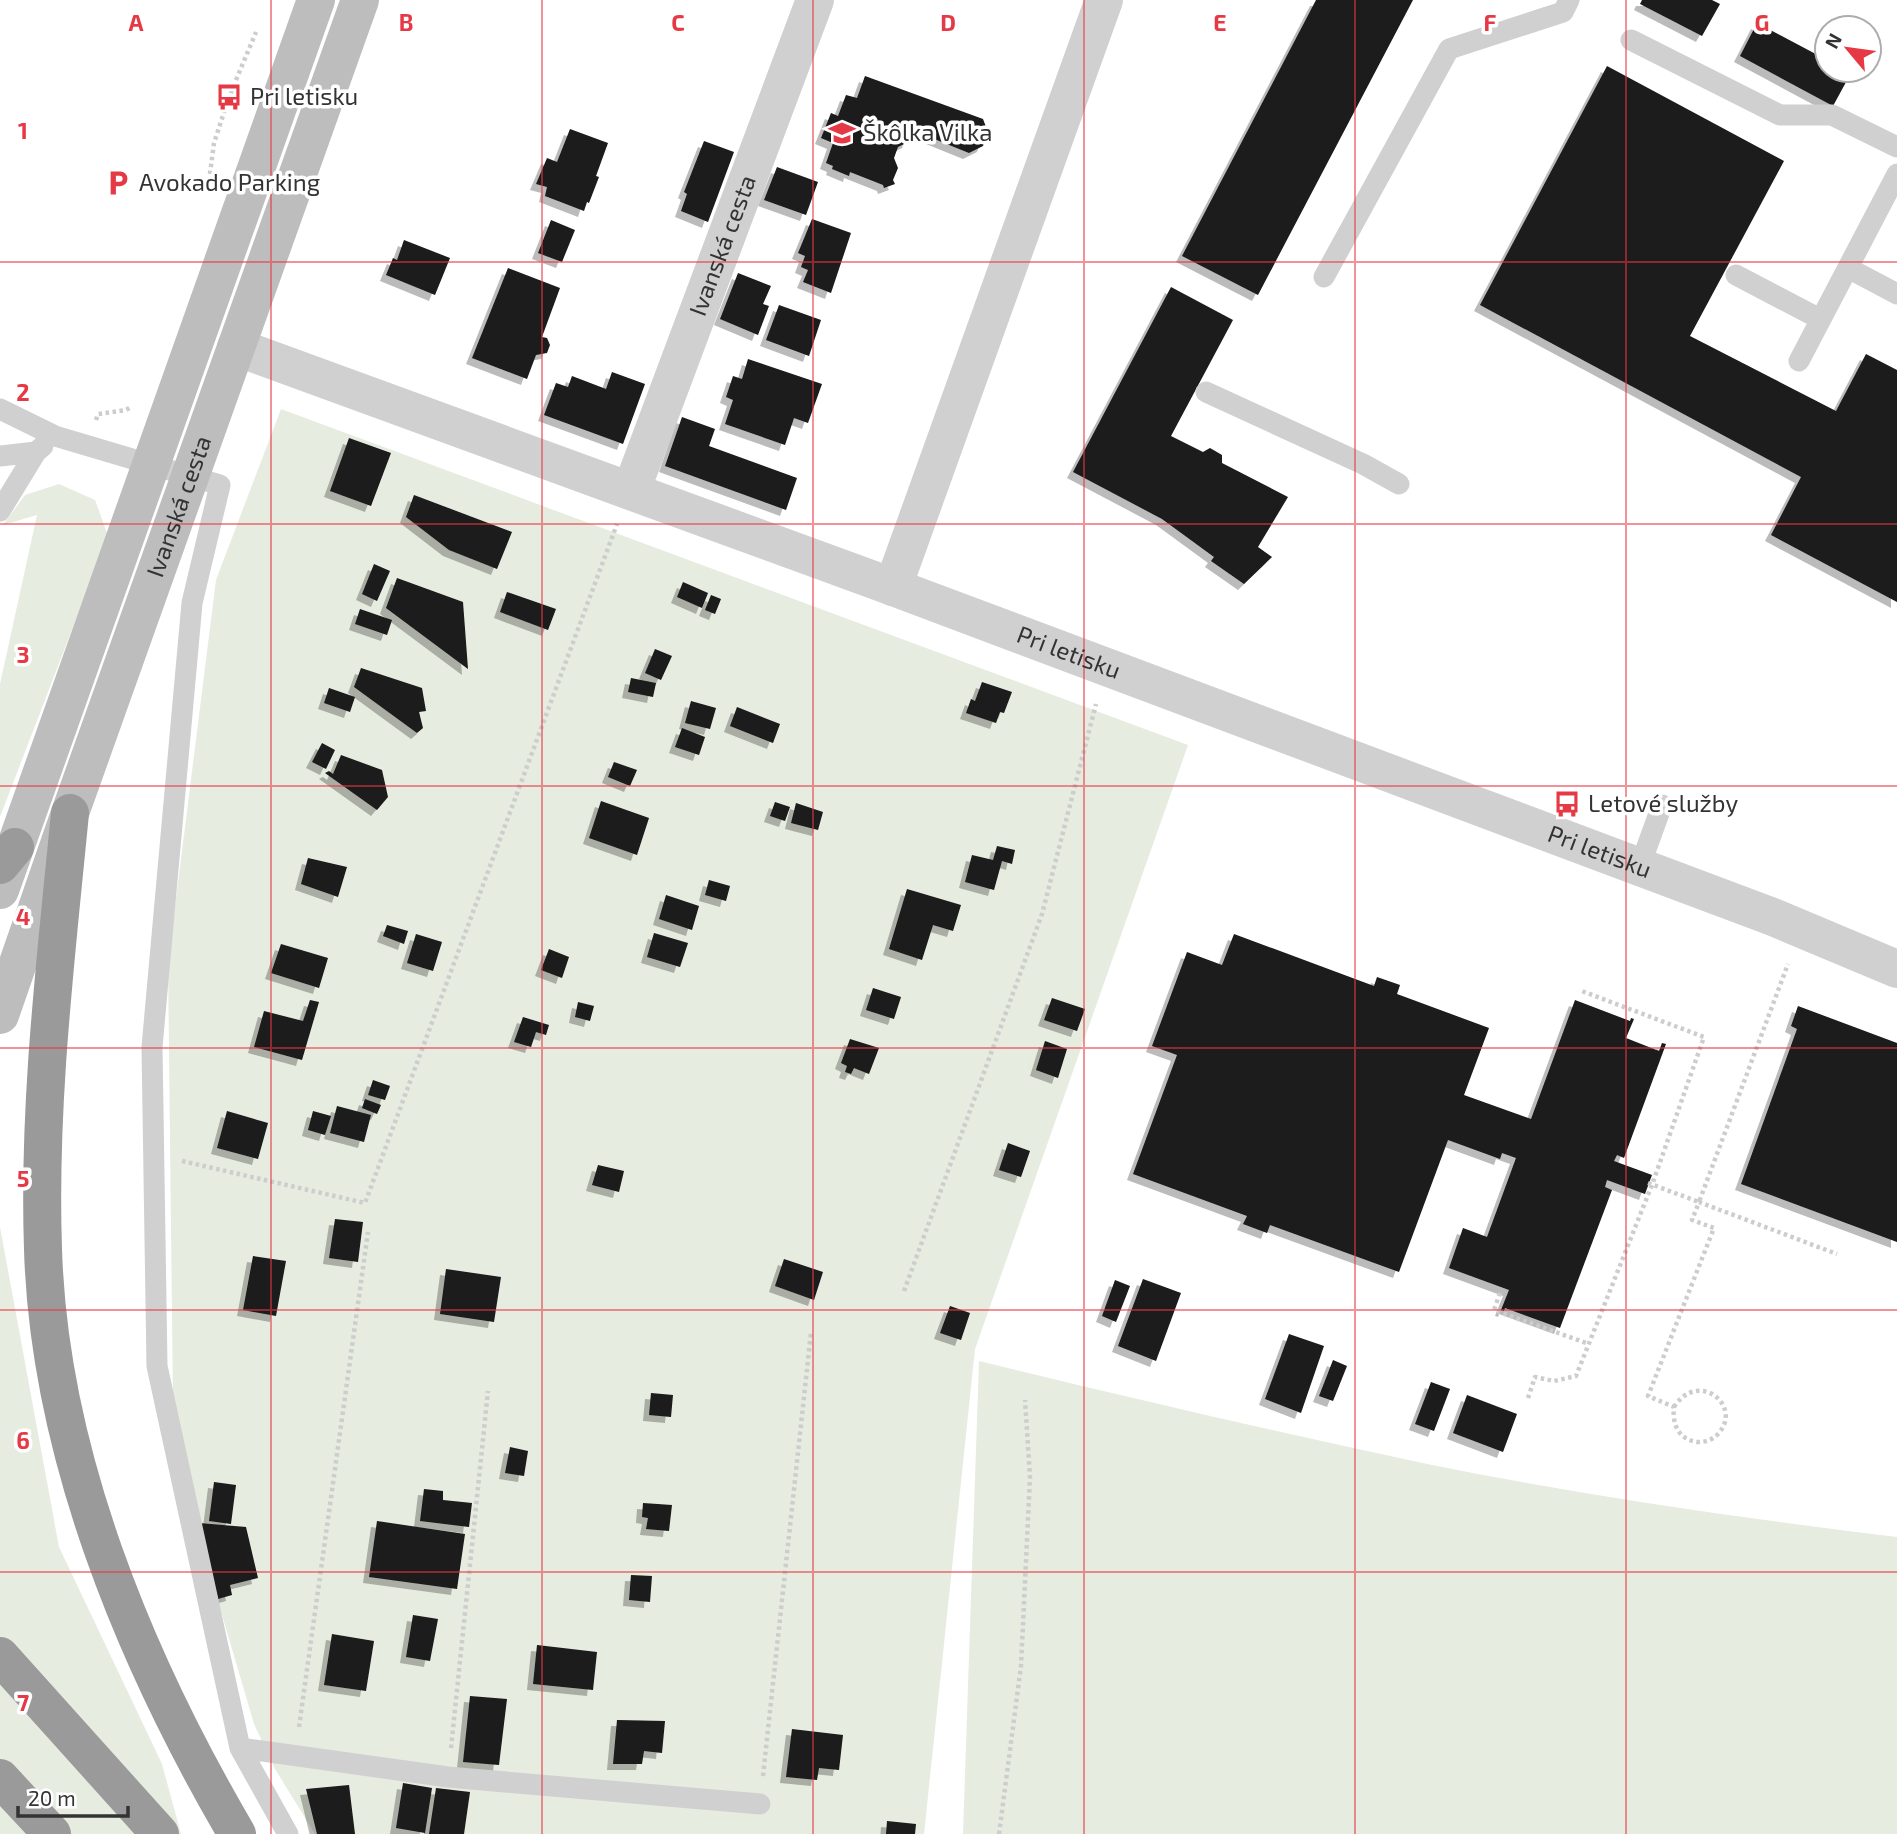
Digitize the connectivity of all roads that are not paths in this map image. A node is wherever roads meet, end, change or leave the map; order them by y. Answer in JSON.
{"nodes":[{"id":1,"x":316,"y":0,"type":"edge"},
{"id":2,"x":360,"y":0,"type":"edge"},
{"id":3,"x":815,"y":0,"type":"edge"},
{"id":4,"x":1104,"y":0,"type":"edge"},
{"id":5,"x":1569,"y":0,"type":"edge"},
{"id":6,"x":1631,"y":40,"type":"dead end"},
{"id":7,"x":1897,"y":147,"type":"edge"},
{"id":8,"x":1897,"y":174,"type":"edge"},
{"id":9,"x":1848,"y":268,"type":"junction"},
{"id":10,"x":1736,"y":275,"type":"dead end"},
{"id":11,"x":1324,"y":277,"type":"dead end"},
{"id":12,"x":1897,"y":294,"type":"edge"},
{"id":13,"x":1820,"y":319,"type":"junction"},
{"id":14,"x":236,"y":347,"type":"junction"},
{"id":15,"x":1799,"y":361,"type":"dead end"},
{"id":16,"x":1206,"y":392,"type":"dead end"},
{"id":17,"x":0,"y":409,"type":"edge"},
{"id":18,"x":55,"y":436,"type":"junction"},
{"id":19,"x":36,"y":452,"type":"junction"},
{"id":20,"x":0,"y":456,"type":"edge"},
{"id":21,"x":151,"y":465,"type":"junction"},
{"id":22,"x":190,"y":476,"type":"junction"},
{"id":23,"x":1399,"y":484,"type":"dead end"},
{"id":24,"x":631,"y":491,"type":"junction"},
{"id":25,"x":0,"y":511,"type":"edge"},
{"id":26,"x":893,"y":587,"type":"junction"},
{"id":27,"x":1662,"y":805,"type":"dead end"},
{"id":28,"x":70,"y":813,"type":"junction"},
{"id":29,"x":7,"y":856,"type":"edge"},
{"id":30,"x":1640,"y":866,"type":"junction"},
{"id":31,"x":0,"y":890,"type":"edge"},
{"id":32,"x":1897,"y":969,"type":"edge"},
{"id":33,"x":0,"y":1015,"type":"edge"},
{"id":34,"x":0,"y":1656,"type":"edge"},
{"id":35,"x":240,"y":1748,"type":"junction"},
{"id":36,"x":0,"y":1778,"type":"edge"},
{"id":37,"x":760,"y":1804,"type":"road end"},
{"id":38,"x":52,"y":1834,"type":"edge"},
{"id":39,"x":160,"y":1834,"type":"edge"},
{"id":40,"x":237,"y":1834,"type":"edge"},
{"id":41,"x":288,"y":1834,"type":"edge"}],
"edges":[{"from":1,"to":21,"type":"street","name":"Ivanská cesta"},
{"from":2,"to":14,"type":"street","name":"Ivanská cesta"},
{"from":3,"to":24,"type":"street","name":"Ivanská cesta"},
{"from":4,"to":26,"type":"street"},
{"from":5,"to":11,"type":"lane"},
{"from":6,"to":7,"type":"lane"},
{"from":8,"to":9,"type":"lane"},
{"from":9,"to":12,"type":"lane"},
{"from":9,"to":13,"type":"lane"},
{"from":10,"to":13,"type":"lane"},
{"from":13,"to":15,"type":"lane"},
{"from":14,"to":22,"type":"street","name":"Ivanská cesta"},
{"from":14,"to":24,"type":"street","name":"Pri letisku"},
{"from":16,"to":23,"type":"lane"},
{"from":17,"to":18,"type":"lane"},
{"from":18,"to":19,"type":"lane"},
{"from":18,"to":21,"type":"lane"},
{"from":19,"to":20,"type":"lane"},
{"from":19,"to":25,"type":"lane"},
{"from":21,"to":22,"type":"lane"},
{"from":21,"to":29,"type":"street","name":"Ivanská cesta"},
{"from":22,"to":28,"type":"street","name":"Ivanská cesta"},
{"from":22,"to":35,"type":"lane"},
{"from":24,"to":26,"type":"street","name":"Pri letisku"},
{"from":26,"to":30,"type":"street","name":"Pri letisku"},
{"from":27,"to":30,"type":"lane"},
{"from":28,"to":33,"type":"street","name":"Ivanská cesta"},
{"from":28,"to":40,"type":"highway"},
{"from":29,"to":31,"type":"street","name":"Ivanská cesta"},
{"from":30,"to":32,"type":"street","name":"Pri letisku"},
{"from":34,"to":39,"type":"highway"},
{"from":35,"to":37,"type":"lane"},
{"from":35,"to":41,"type":"lane"},
{"from":36,"to":38,"type":"highway"}]}
